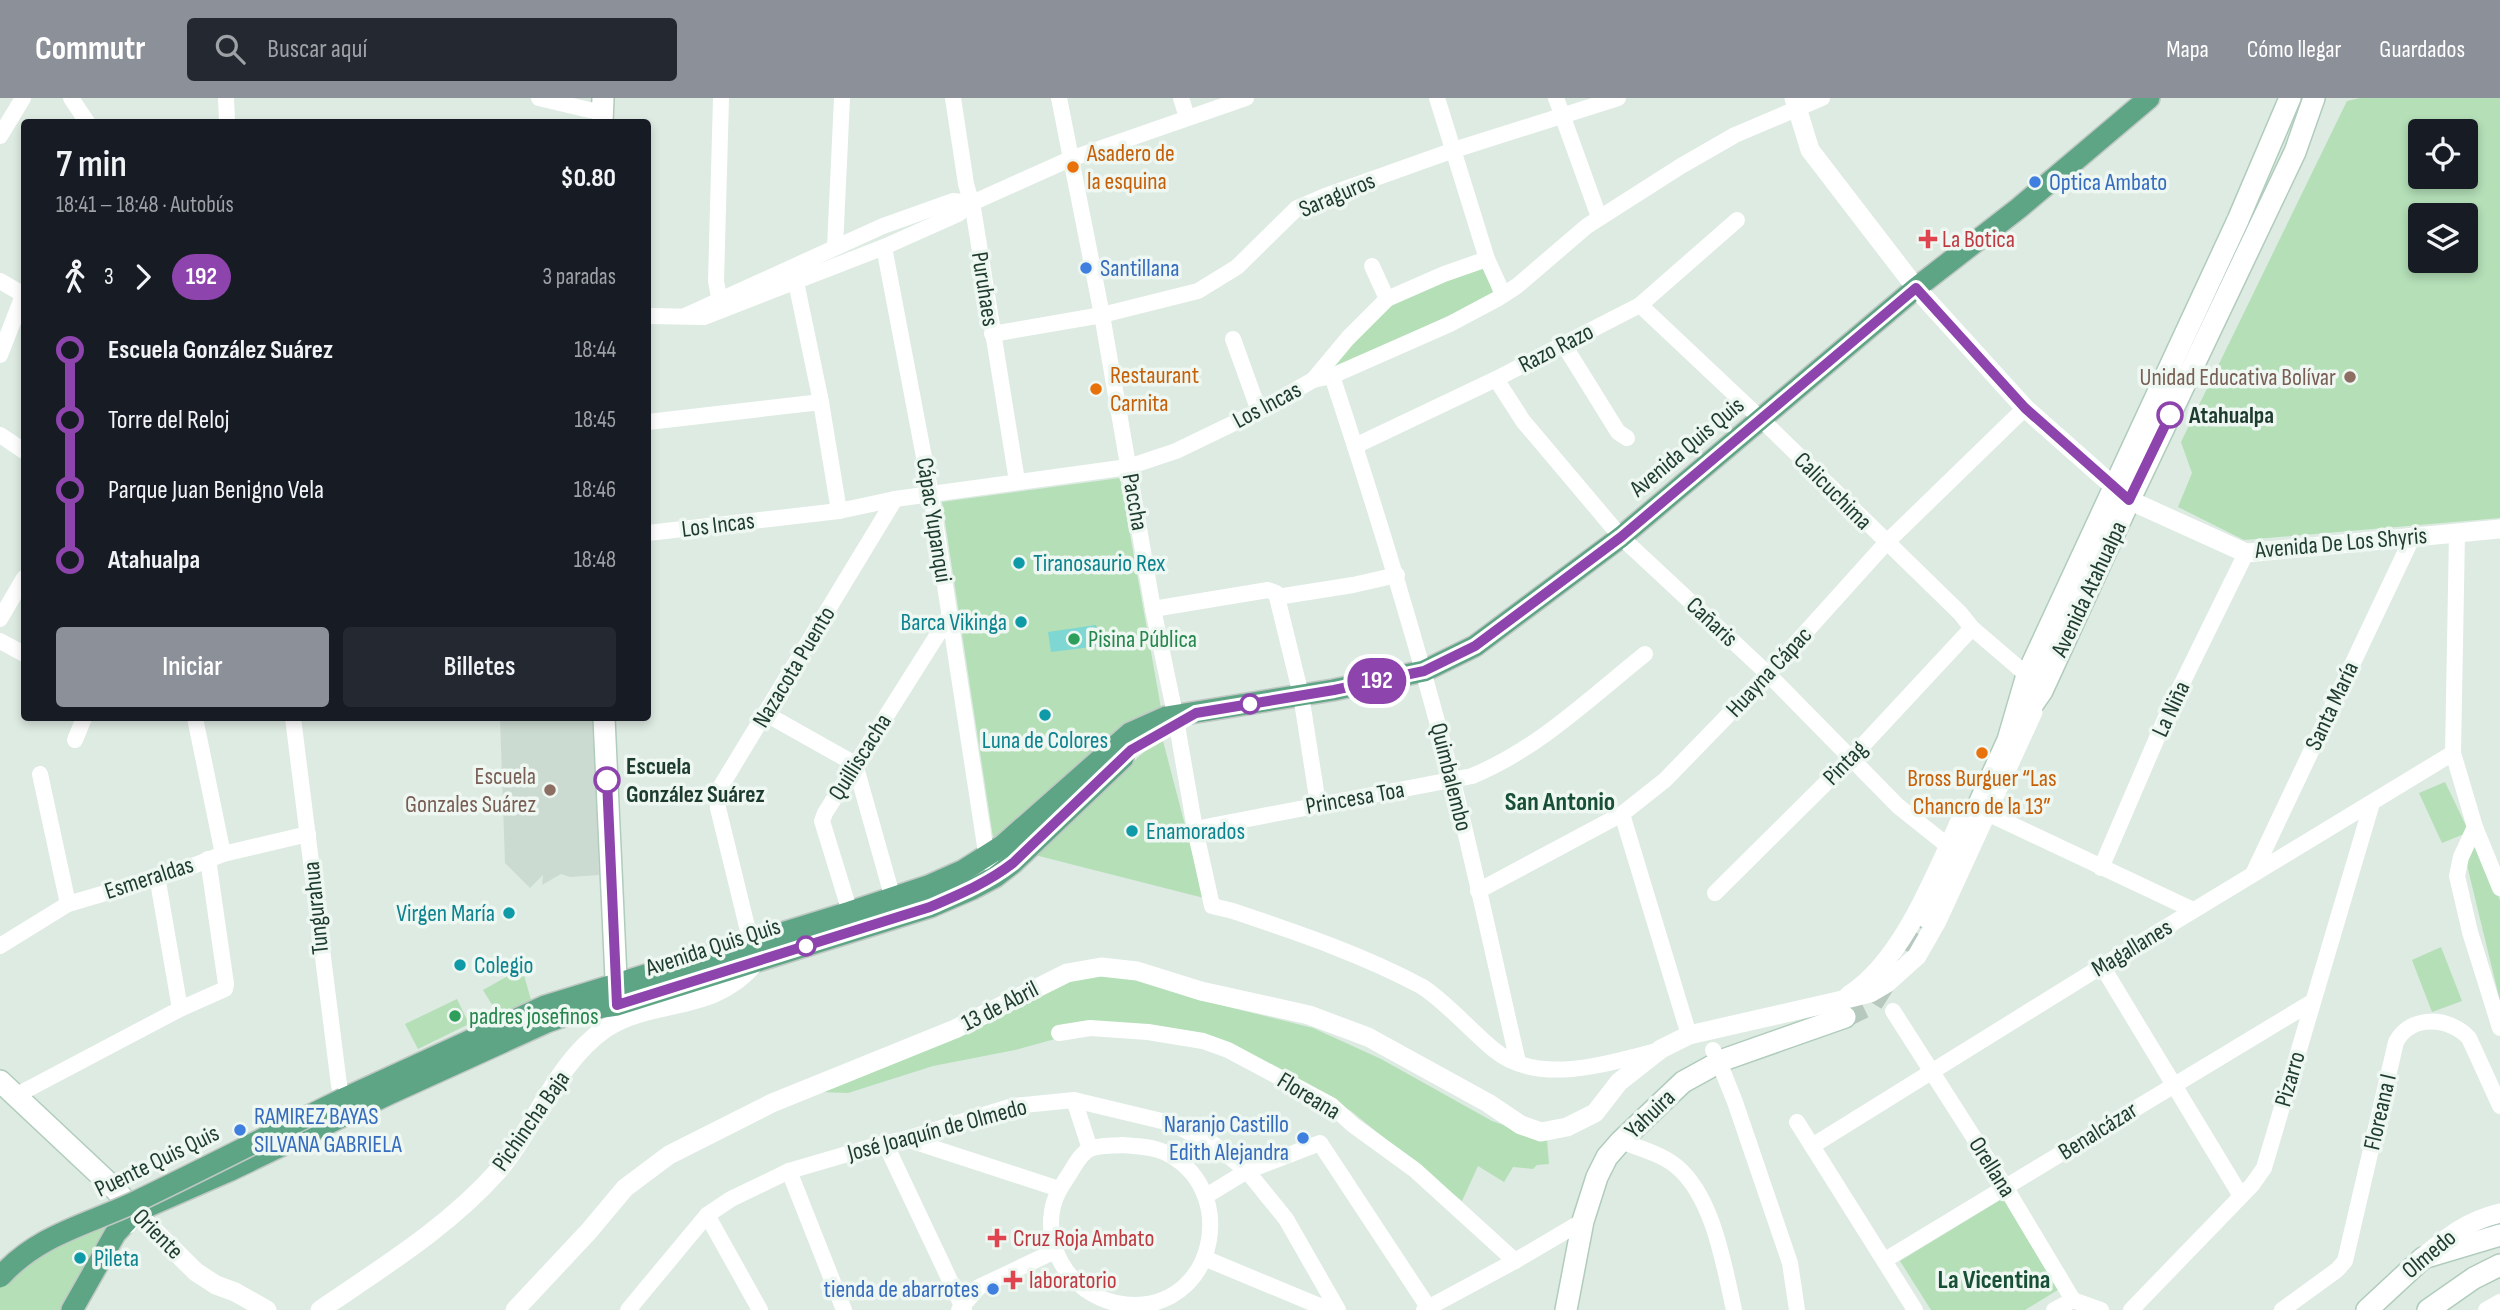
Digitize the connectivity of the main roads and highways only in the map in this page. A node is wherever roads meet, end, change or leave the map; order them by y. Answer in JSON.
{"nodes":[{"id":1,"x":2150,"y":98,"type":"edge"},
{"id":2,"x":2290,"y":98,"type":"edge"},
{"id":3,"x":2314,"y":98,"type":"edge"},
{"id":4,"x":2121,"y":494,"type":"junction"},
{"id":5,"x":1182,"y":717,"type":"junction"},
{"id":6,"x":604,"y":721,"type":"edge"},
{"id":7,"x":895,"y":907,"type":"junction"},
{"id":8,"x":1927,"y":918,"type":"tunnel mouth"},
{"id":9,"x":753,"y":952,"type":"junction"},
{"id":10,"x":615,"y":983,"type":"junction"},
{"id":11,"x":617,"y":1005,"type":"junction"},
{"id":12,"x":1841,"y":1009,"type":"tunnel mouth"},
{"id":13,"x":8,"y":1088,"type":"edge"},
{"id":14,"x":343,"y":1098,"type":"joint"},
{"id":15,"x":130,"y":1207,"type":"junction"},
{"id":16,"x":2500,"y":1235,"type":"edge"},
{"id":17,"x":2500,"y":1265,"type":"edge"},
{"id":18,"x":0,"y":1277,"type":"edge"},
{"id":19,"x":72,"y":1310,"type":"edge"},
{"id":20,"x":1566,"y":1310,"type":"edge"},
{"id":21,"x":2367,"y":1310,"type":"edge"},
{"id":22,"x":2428,"y":1310,"type":"edge"}],
"edges":[{"from":1,"to":5,"type":"main road","name":"Avenida Quis Quis"},
{"from":2,"to":4,"type":"main road","name":"Avenida Atahualpa"},
{"from":3,"to":4,"type":"main road","name":"Avenida Atahualpa"},
{"from":4,"to":8,"type":"main road","name":"Avenida Atahualpa"},
{"from":5,"to":7,"type":"main road","name":"Avenida Quis Quis"},
{"from":5,"to":7,"type":"main road","name":"Avenida Quis Quis"},
{"from":6,"to":10,"type":"main road"},
{"from":7,"to":9,"type":"main road","name":"Avenida Quis Quis"},
{"from":7,"to":9,"type":"main road","name":"Avenida Quis Quis"},
{"from":9,"to":10,"type":"main road","name":"Avenida Quis Quis"},
{"from":9,"to":11,"type":"main road","name":"Avenida Quis Quis"},
{"from":10,"to":11,"type":"main road"},
{"from":10,"to":14,"type":"main road","name":"Avenida Quis Quis"},
{"from":11,"to":15,"type":"main road","name":"Avenida Quis Quis"},
{"from":12,"to":20,"type":"main road","name":"Yahuira"},
{"from":13,"to":15,"type":"main road","name":"Oriente"},
{"from":14,"to":18,"type":"main road","name":"Puente Quis Quis","bridge":true},
{"from":15,"to":19,"type":"main road"},
{"from":16,"to":21,"type":"main road","name":"Olmedo"},
{"from":17,"to":22,"type":"main road"}]}
